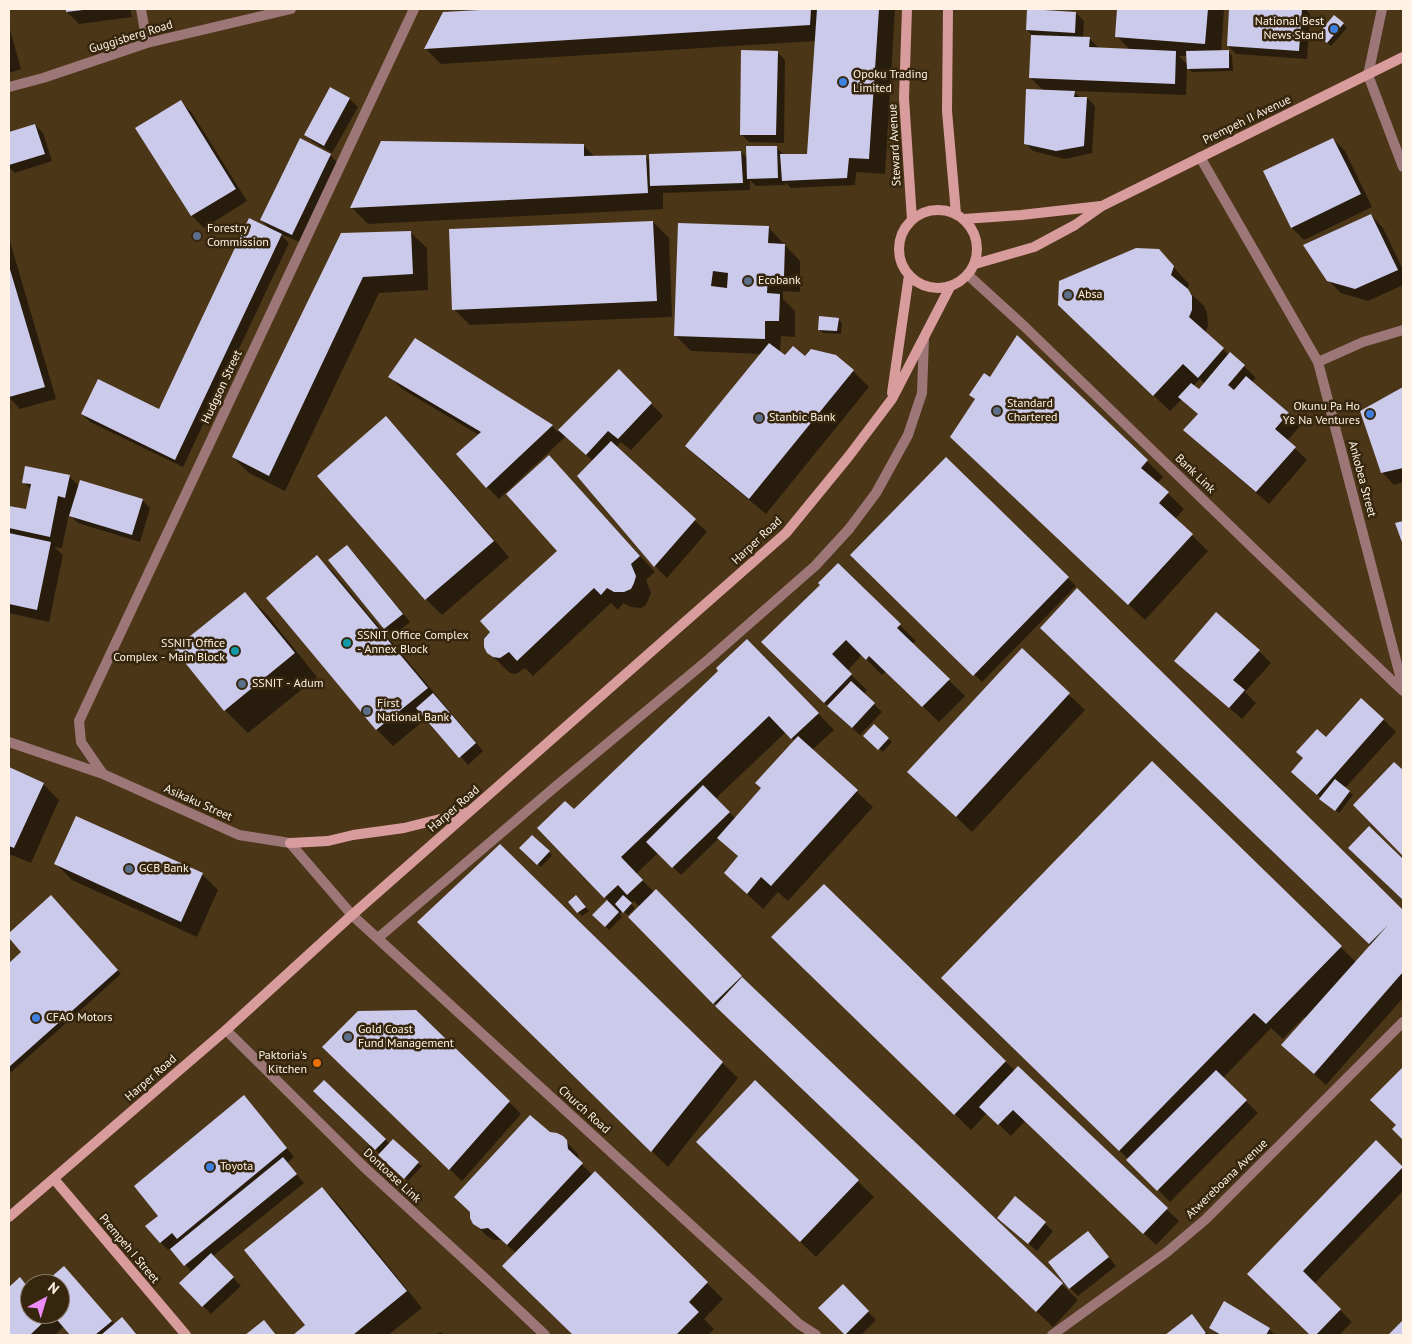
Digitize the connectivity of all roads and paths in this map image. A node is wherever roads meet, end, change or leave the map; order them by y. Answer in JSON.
{"nodes":[{"id":1,"x":141,"y":9,"type":"edge"},
{"id":2,"x":291,"y":9,"type":"edge"},
{"id":3,"x":414,"y":9,"type":"edge"},
{"id":4,"x":907,"y":9,"type":"edge"},
{"id":5,"x":948,"y":9,"type":"edge"},
{"id":6,"x":1382,"y":9,"type":"edge"},
{"id":7,"x":147,"y":43,"type":"junction"},
{"id":8,"x":1403,"y":57,"type":"edge"},
{"id":9,"x":1368,"y":75,"type":"junction"},
{"id":10,"x":9,"y":87,"type":"edge"},
{"id":11,"x":1200,"y":157,"type":"junction"},
{"id":12,"x":1403,"y":167,"type":"edge"},
{"id":13,"x":1102,"y":206,"type":"junction"},
{"id":14,"x":960,"y":217,"type":"junction"},
{"id":15,"x":912,"y":220,"type":"junction"},
{"id":16,"x":975,"y":264,"type":"junction"},
{"id":17,"x":908,"y":275,"type":"junction"},
{"id":18,"x":968,"y":275,"type":"junction"},
{"id":19,"x":950,"y":287,"type":"junction"},
{"id":20,"x":1403,"y":330,"type":"edge"},
{"id":21,"x":924,"y":338,"type":"junction"},
{"id":22,"x":1318,"y":362,"type":"junction"},
{"id":23,"x":892,"y":399,"type":"junction"},
{"id":24,"x":1403,"y":687,"type":"edge"},
{"id":25,"x":1403,"y":691,"type":"edge"},
{"id":26,"x":9,"y":742,"type":"edge"},
{"id":27,"x":103,"y":774,"type":"junction"},
{"id":28,"x":470,"y":812,"type":"junction"},
{"id":29,"x":290,"y":843,"type":"junction"},
{"id":30,"x":352,"y":915,"type":"junction"},
{"id":31,"x":378,"y":938,"type":"junction"},
{"id":32,"x":1403,"y":1022,"type":"edge"},
{"id":33,"x":226,"y":1030,"type":"junction"},
{"id":34,"x":54,"y":1178,"type":"junction"},
{"id":35,"x":9,"y":1217,"type":"edge"},
{"id":36,"x":799,"y":1324,"type":"junction"},
{"id":37,"x":186,"y":1335,"type":"edge"},
{"id":38,"x":545,"y":1335,"type":"edge"},
{"id":39,"x":800,"y":1335,"type":"edge"},
{"id":40,"x":816,"y":1335,"type":"edge"},
{"id":41,"x":1052,"y":1335,"type":"edge"}],
"edges":[{"from":1,"to":7,"type":"street"},
{"from":2,"to":7,"type":"street","name":"Guggisberg Road"},
{"from":3,"to":27,"type":"street","name":"Hudgson Street"},
{"from":4,"to":15,"type":"street","name":"Steward Avenue"},
{"from":5,"to":14,"type":"street"},
{"from":6,"to":9,"type":"street"},
{"from":7,"to":10,"type":"street","name":"Guggisberg Road"},
{"from":8,"to":9,"type":"street","name":"Prempeh II Avenue"},
{"from":9,"to":11,"type":"street","name":"Prempeh II Avenue"},
{"from":9,"to":12,"type":"street"},
{"from":11,"to":13,"type":"street","name":"Prempeh II Avenue"},
{"from":11,"to":22,"type":"street","name":"Ankobea Street"},
{"from":13,"to":14,"type":"street","name":"Prempeh II Avenue"},
{"from":13,"to":16,"type":"street","name":"Prempeh II Avenue"},
{"from":14,"to":15,"type":"street"},
{"from":14,"to":16,"type":"street"},
{"from":15,"to":17,"type":"street"},
{"from":16,"to":18,"type":"street"},
{"from":17,"to":19,"type":"street"},
{"from":17,"to":23,"type":"street","name":"Harper Road"},
{"from":18,"to":19,"type":"street"},
{"from":18,"to":25,"type":"street","name":"Bank Link"},
{"from":19,"to":21,"type":"street","name":"Harper Road"},
{"from":20,"to":22,"type":"street"},
{"from":21,"to":23,"type":"street","name":"Harper Road"},
{"from":21,"to":31,"type":"street"},
{"from":22,"to":24,"type":"street","name":"Ankobea Street"},
{"from":23,"to":28,"type":"street","name":"Harper Road"},
{"from":26,"to":27,"type":"street","name":"Asikaku Street"},
{"from":27,"to":29,"type":"street","name":"Asikaku Street"},
{"from":28,"to":29,"type":"street"},
{"from":28,"to":30,"type":"street","name":"Harper Road"},
{"from":29,"to":30,"type":"street"},
{"from":30,"to":31,"type":"street","name":"Church Road"},
{"from":30,"to":33,"type":"street","name":"Harper Road"},
{"from":31,"to":36,"type":"street","name":"Church Road"},
{"from":32,"to":41,"type":"street","name":"Atwereboana Avenue"},
{"from":33,"to":34,"type":"street","name":"Harper Road"},
{"from":33,"to":38,"type":"street","name":"Dontoase Link"},
{"from":34,"to":35,"type":"street","name":"Harper Road"},
{"from":34,"to":37,"type":"street","name":"Prempeh I Street"},
{"from":36,"to":39,"type":"street"},
{"from":36,"to":40,"type":"street","name":"Church Road"}]}
